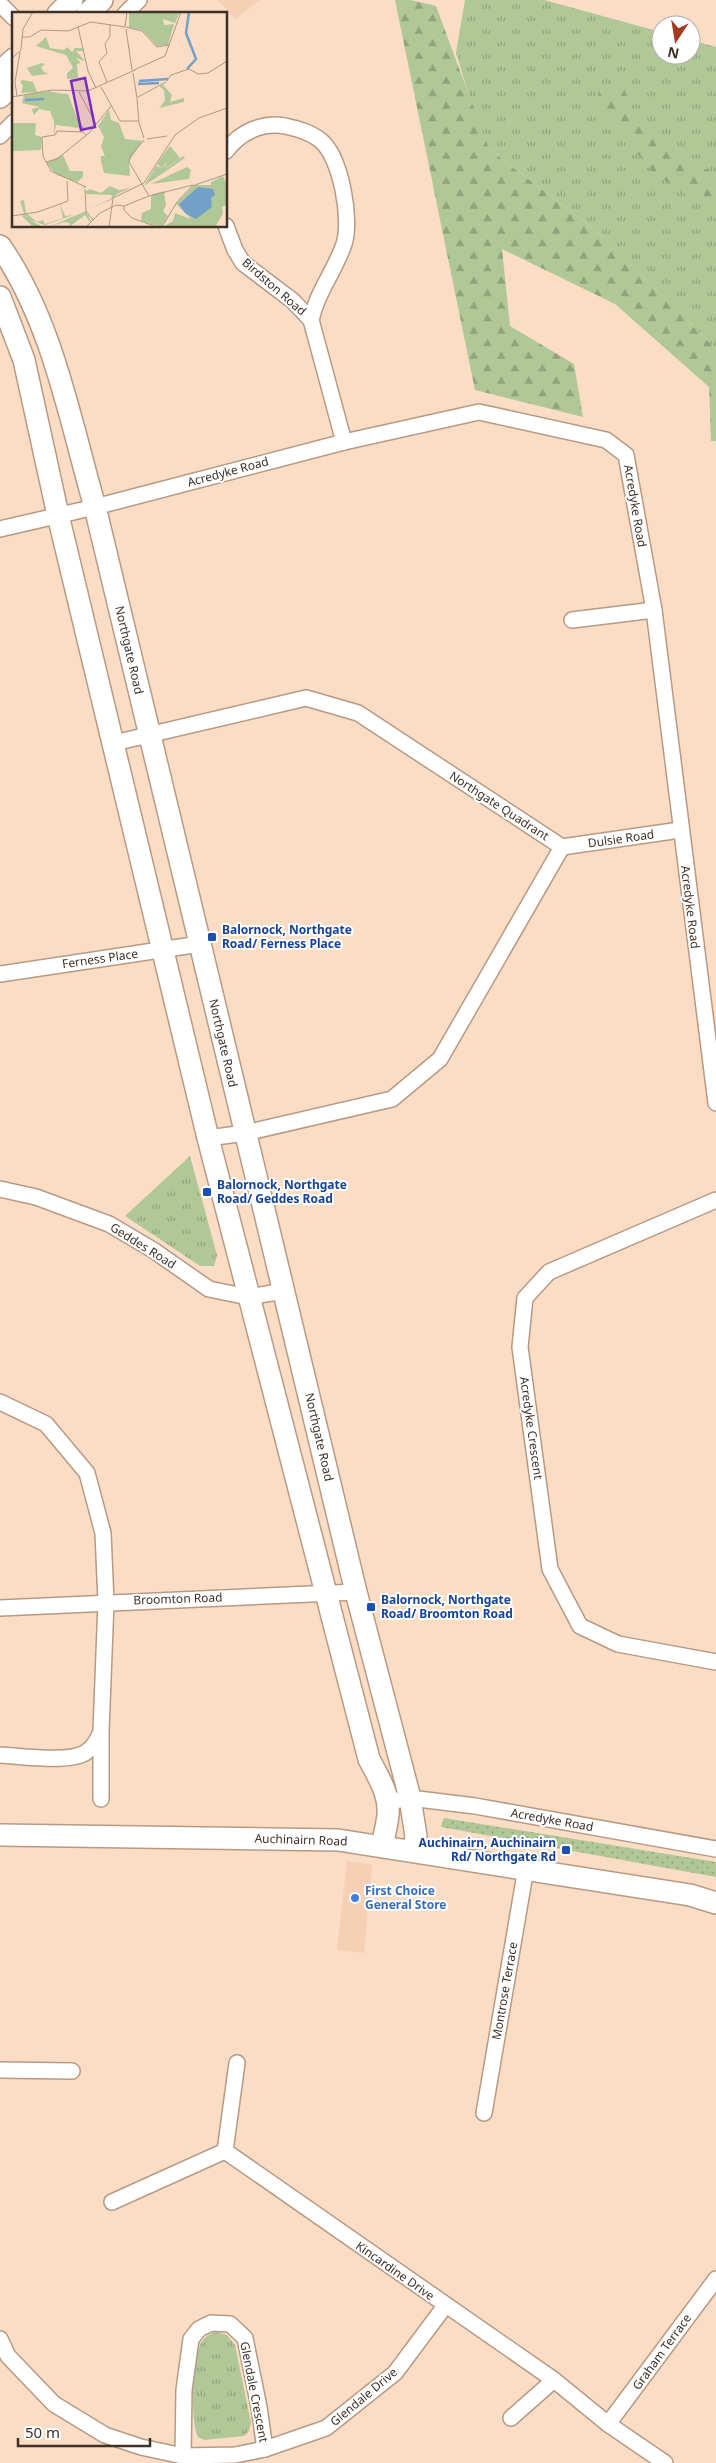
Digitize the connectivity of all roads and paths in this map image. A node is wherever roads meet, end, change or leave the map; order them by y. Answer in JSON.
{"nodes":[{"id":1,"x":72,"y":0,"type":"edge"},
{"id":2,"x":102,"y":0,"type":"edge"},
{"id":3,"x":140,"y":0,"type":"edge"},
{"id":4,"x":0,"y":4,"type":"edge"},
{"id":5,"x":60,"y":12,"type":"edge"},
{"id":6,"x":89,"y":12,"type":"edge"},
{"id":7,"x":127,"y":12,"type":"edge"},
{"id":8,"x":12,"y":16,"type":"edge"},
{"id":9,"x":12,"y":60,"type":"edge"},
{"id":10,"x":0,"y":72,"type":"edge"},
{"id":11,"x":12,"y":86,"type":"edge"},
{"id":12,"x":0,"y":97,"type":"edge"},
{"id":13,"x":12,"y":124,"type":"edge"},
{"id":14,"x":0,"y":136,"type":"edge"},
{"id":15,"x":228,"y":148,"type":"edge"},
{"id":16,"x":227,"y":228,"type":"edge"},
{"id":17,"x":0,"y":246,"type":"edge"},
{"id":18,"x":0,"y":298,"type":"edge"},
{"id":19,"x":311,"y":320,"type":"junction"},
{"id":20,"x":344,"y":442,"type":"junction"},
{"id":21,"x":95,"y":507,"type":"junction"},
{"id":22,"x":58,"y":515,"type":"junction"},
{"id":23,"x":0,"y":529,"type":"edge"},
{"id":24,"x":654,"y":610,"type":"junction"},
{"id":25,"x":572,"y":620,"type":"dead end"},
{"id":26,"x":149,"y":734,"type":"junction"},
{"id":27,"x":114,"y":742,"type":"junction"},
{"id":28,"x":680,"y":830,"type":"junction"},
{"id":29,"x":562,"y":847,"type":"junction"},
{"id":30,"x":200,"y":944,"type":"junction"},
{"id":31,"x":164,"y":950,"type":"junction"},
{"id":32,"x":0,"y":974,"type":"edge"},
{"id":33,"x":716,"y":1103,"type":"edge"},
{"id":34,"x":245,"y":1133,"type":"junction"},
{"id":35,"x":208,"y":1138,"type":"junction"},
{"id":36,"x":0,"y":1190,"type":"edge"},
{"id":37,"x":716,"y":1200,"type":"edge"},
{"id":38,"x":284,"y":1290,"type":"junction"},
{"id":39,"x":248,"y":1297,"type":"junction"},
{"id":40,"x":0,"y":1402,"type":"edge"},
{"id":41,"x":356,"y":1592,"type":"junction"},
{"id":42,"x":326,"y":1593,"type":"junction"},
{"id":43,"x":106,"y":1602,"type":"junction"},
{"id":44,"x":0,"y":1608,"type":"edge"},
{"id":45,"x":716,"y":1662,"type":"edge"},
{"id":46,"x":101,"y":1731,"type":"junction"},
{"id":47,"x":0,"y":1756,"type":"edge"},
{"id":48,"x":410,"y":1798,"type":"junction"},
{"id":49,"x":101,"y":1799,"type":"dead end"},
{"id":50,"x":388,"y":1802,"type":"junction"},
{"id":51,"x":0,"y":1835,"type":"edge"},
{"id":52,"x":382,"y":1846,"type":"junction"},
{"id":53,"x":716,"y":1849,"type":"edge"},
{"id":54,"x":414,"y":1851,"type":"junction"},
{"id":55,"x":526,"y":1868,"type":"junction"},
{"id":56,"x":716,"y":1903,"type":"edge"},
{"id":57,"x":237,"y":2063,"type":"dead end"},
{"id":58,"x":0,"y":2070,"type":"edge"},
{"id":59,"x":72,"y":2071,"type":"dead end"},
{"id":60,"x":484,"y":2113,"type":"dead end"},
{"id":61,"x":225,"y":2151,"type":"junction"},
{"id":62,"x":112,"y":2202,"type":"dead end"},
{"id":63,"x":716,"y":2279,"type":"edge"},
{"id":64,"x":445,"y":2306,"type":"junction"},
{"id":65,"x":0,"y":2338,"type":"edge"},
{"id":66,"x":4,"y":2358,"type":"edge"},
{"id":67,"x":554,"y":2380,"type":"junction"},
{"id":68,"x":511,"y":2418,"type":"dead end"},
{"id":69,"x":608,"y":2424,"type":"junction"},
{"id":70,"x":265,"y":2449,"type":"junction"},
{"id":71,"x":183,"y":2456,"type":"junction"},
{"id":72,"x":665,"y":2463,"type":"edge"}],
"edges":[{"from":1,"to":5,"type":"street"},
{"from":2,"to":6,"type":"street"},
{"from":3,"to":7,"type":"street"},
{"from":4,"to":8,"type":"street"},
{"from":9,"to":10,"type":"street"},
{"from":11,"to":12,"type":"street"},
{"from":13,"to":14,"type":"street"},
{"from":15,"to":19,"type":"street","name":"Birdston Road"},
{"from":16,"to":19,"type":"street","name":"Birdston Road"},
{"from":17,"to":21,"type":"street","name":"Northgate Road"},
{"from":18,"to":22,"type":"street"},
{"from":19,"to":20,"type":"street","name":"Birdston Road"},
{"from":20,"to":21,"type":"street","name":"Acredyke Road"},
{"from":20,"to":24,"type":"street","name":"Acredyke Road"},
{"from":21,"to":22,"type":"street","name":"Acredyke Road"},
{"from":21,"to":26,"type":"street","name":"Northgate Road"},
{"from":22,"to":23,"type":"street","name":"Acredyke Road"},
{"from":22,"to":27,"type":"street"},
{"from":24,"to":25,"type":"street"},
{"from":24,"to":28,"type":"street","name":"Acredyke Road"},
{"from":26,"to":27,"type":"street","name":"Northgate Quadrant"},
{"from":26,"to":29,"type":"street","name":"Northgate Quadrant"},
{"from":26,"to":30,"type":"street","name":"Northgate Road"},
{"from":27,"to":31,"type":"street"},
{"from":28,"to":29,"type":"street","name":"Dulsie Road"},
{"from":28,"to":33,"type":"street","name":"Acredyke Road"},
{"from":29,"to":34,"type":"street","name":"Northgate Quadrant"},
{"from":30,"to":31,"type":"street","name":"Ferness Place"},
{"from":30,"to":34,"type":"street","name":"Northgate Road"},
{"from":31,"to":32,"type":"street","name":"Ferness Place"},
{"from":31,"to":35,"type":"street"},
{"from":34,"to":35,"type":"street","name":"Northgate Quadrant"},
{"from":34,"to":38,"type":"street","name":"Northgate Road"},
{"from":35,"to":39,"type":"street"},
{"from":36,"to":39,"type":"street","name":"Geddes Road"},
{"from":37,"to":45,"type":"street","name":"Acredyke Crescent"},
{"from":38,"to":39,"type":"street","name":"Geddes Road"},
{"from":38,"to":41,"type":"street","name":"Northgate Road"},
{"from":39,"to":42,"type":"street"},
{"from":40,"to":43,"type":"street"},
{"from":41,"to":42,"type":"street","name":"Broomton Road"},
{"from":41,"to":48,"type":"street","name":"Northgate Road"},
{"from":42,"to":43,"type":"street","name":"Broomton Road"},
{"from":42,"to":50,"type":"street"},
{"from":43,"to":44,"type":"street","name":"Broomton Road"},
{"from":43,"to":46,"type":"street"},
{"from":46,"to":47,"type":"street"},
{"from":46,"to":49,"type":"street"},
{"from":48,"to":50,"type":"street","name":"Acredyke Road"},
{"from":48,"to":53,"type":"street","name":"Acredyke Road"},
{"from":48,"to":54,"type":"street","name":"Northgate Road"},
{"from":50,"to":52,"type":"street"},
{"from":51,"to":52,"type":"street","name":"Auchinairn Road"},
{"from":52,"to":54,"type":"street","name":"Auchinairn Road"},
{"from":54,"to":55,"type":"street","name":"Auchinairn Road"},
{"from":55,"to":56,"type":"street","name":"Auchinairn Road"},
{"from":55,"to":60,"type":"street","name":"Montrose Terrace"},
{"from":57,"to":61,"type":"street"},
{"from":58,"to":59,"type":"street"},
{"from":61,"to":62,"type":"street"},
{"from":61,"to":64,"type":"street","name":"Kincardine Drive"},
{"from":63,"to":69,"type":"street","name":"Graham Terrace"},
{"from":64,"to":67,"type":"street","name":"Kincardine Drive"},
{"from":64,"to":70,"type":"street","name":"Glendale Drive"},
{"from":65,"to":66,"type":"street","name":"Glendale Drive"},
{"from":66,"to":71,"type":"street","name":"Glendale Drive"},
{"from":67,"to":68,"type":"street"},
{"from":67,"to":69,"type":"street","name":"Kincardine Drive"},
{"from":69,"to":72,"type":"street","name":"Kincardine Drive"},
{"from":70,"to":71,"type":"street","name":"Glendale Drive"},
{"from":70,"to":71,"type":"street","name":"Glendale Crescent"}]}
